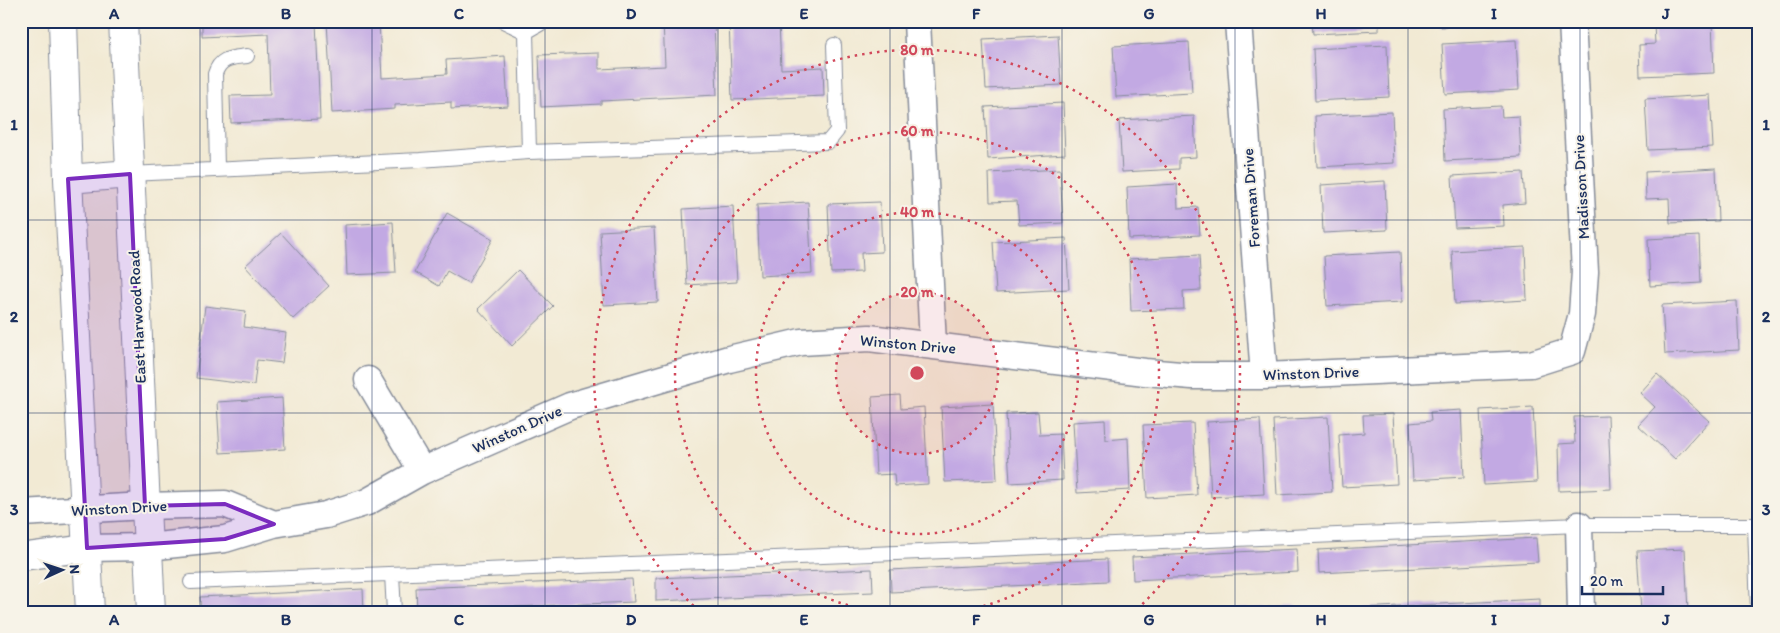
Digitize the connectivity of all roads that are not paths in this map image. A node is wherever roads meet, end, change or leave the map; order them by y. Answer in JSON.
{"nodes":[{"id":1,"x":63,"y":21,"type":"edge"},
{"id":2,"x":123,"y":21,"type":"edge"},
{"id":3,"x":503,"y":21,"type":"edge"},
{"id":4,"x":545,"y":21,"type":"edge"},
{"id":5,"x":917,"y":21,"type":"edge"},
{"id":6,"x":1238,"y":21,"type":"edge"},
{"id":7,"x":1572,"y":21,"type":"edge"},
{"id":8,"x":526,"y":32,"type":"junction"},
{"id":9,"x":834,"y":45,"type":"dead end"},
{"id":10,"x":247,"y":56,"type":"dead end"},
{"id":11,"x":529,"y":152,"type":"junction"},
{"id":12,"x":217,"y":170,"type":"junction"},
{"id":13,"x":130,"y":174,"type":"junction"},
{"id":14,"x":68,"y":179,"type":"junction"},
{"id":15,"x":933,"y":345,"type":"junction"},
{"id":16,"x":1572,"y":351,"type":"joint"},
{"id":17,"x":1264,"y":376,"type":"junction"},
{"id":18,"x":368,"y":380,"type":"dead end"},
{"id":19,"x":422,"y":470,"type":"junction"},
{"id":20,"x":145,"y":506,"type":"junction"},
{"id":21,"x":85,"y":509,"type":"junction"},
{"id":22,"x":21,"y":513,"type":"edge"},
{"id":23,"x":274,"y":524,"type":"junction"},
{"id":24,"x":1579,"y":525,"type":"junction"},
{"id":25,"x":147,"y":547,"type":"junction"},
{"id":26,"x":87,"y":548,"type":"junction"},
{"id":27,"x":21,"y":557,"type":"edge"},
{"id":28,"x":392,"y":574,"type":"junction"},
{"id":29,"x":191,"y":582,"type":"dead end"},
{"id":30,"x":90,"y":612,"type":"edge"},
{"id":31,"x":151,"y":612,"type":"edge"},
{"id":32,"x":394,"y":612,"type":"edge"},
{"id":33,"x":1581,"y":612,"type":"edge"},
{"id":34,"x":1758,"y":612,"type":"edge"}],
"edges":[{"from":1,"to":14,"type":"main road"},
{"from":2,"to":13,"type":"main road","name":"East Harwood Road"},
{"from":3,"to":8,"type":"lane"},
{"from":4,"to":8,"type":"lane"},
{"from":5,"to":15,"type":"street"},
{"from":6,"to":17,"type":"street","name":"Foreman Drive"},
{"from":7,"to":16,"type":"street","name":"Madisson Drive"},
{"from":8,"to":11,"type":"lane"},
{"from":9,"to":11,"type":"lane"},
{"from":10,"to":12,"type":"lane"},
{"from":11,"to":12,"type":"lane"},
{"from":12,"to":13,"type":"lane"},
{"from":13,"to":14,"type":"main road"},
{"from":13,"to":20,"type":"main road","name":"East Harwood Road"},
{"from":14,"to":21,"type":"main road"},
{"from":15,"to":17,"type":"street","name":"Winston Drive"},
{"from":15,"to":19,"type":"street","name":"Winston Drive"},
{"from":16,"to":17,"type":"street","name":"Winston Drive"},
{"from":18,"to":19,"type":"street"},
{"from":19,"to":23,"type":"street","name":"Winston Drive"},
{"from":20,"to":21,"type":"street","name":"Winston Drive"},
{"from":20,"to":23,"type":"street","name":"Winston Drive"},
{"from":20,"to":25,"type":"main road","name":"East Harwood Road"},
{"from":21,"to":22,"type":"street","name":"Winston Drive"},
{"from":21,"to":26,"type":"main road"},
{"from":23,"to":25,"type":"street","name":"Winston Drive"},
{"from":24,"to":28,"type":"lane"},
{"from":24,"to":33,"type":"street"},
{"from":24,"to":34,"type":"lane"},
{"from":25,"to":26,"type":"street","name":"Winston Drive"},
{"from":25,"to":31,"type":"main road","name":"East Harwood Road"},
{"from":26,"to":27,"type":"street","name":"Winston Drive"},
{"from":26,"to":30,"type":"main road"},
{"from":28,"to":29,"type":"lane"},
{"from":28,"to":32,"type":"lane"}]}
